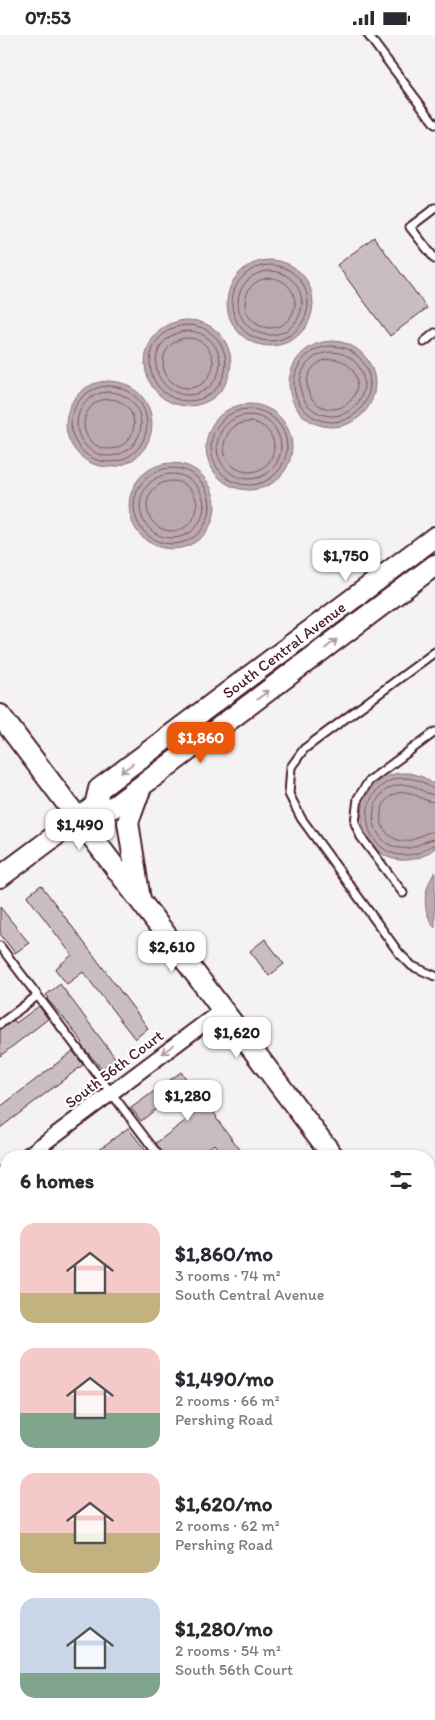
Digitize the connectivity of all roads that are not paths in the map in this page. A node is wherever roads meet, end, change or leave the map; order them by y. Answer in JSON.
{"nodes":[{"id":1,"x":368,"y":35,"type":"edge"},
{"id":2,"x":435,"y":124,"type":"edge"},
{"id":3,"x":435,"y":208,"type":"edge"},
{"id":4,"x":435,"y":259,"type":"edge"},
{"id":5,"x":435,"y":333,"type":"edge"},
{"id":6,"x":424,"y":342,"type":"dead end"},
{"id":7,"x":435,"y":537,"type":"edge"},
{"id":8,"x":435,"y":565,"type":"edge"},
{"id":9,"x":435,"y":652,"type":"edge"},
{"id":10,"x":0,"y":715,"type":"edge"},
{"id":11,"x":435,"y":732,"type":"edge"},
{"id":12,"x":141,"y":787,"type":"junction"},
{"id":13,"x":95,"y":807,"type":"junction"},
{"id":14,"x":78,"y":819,"type":"junction"},
{"id":15,"x":0,"y":877,"type":"edge"},
{"id":16,"x":403,"y":893,"type":"dead end"},
{"id":17,"x":140,"y":902,"type":"junction"},
{"id":18,"x":0,"y":946,"type":"edge"},
{"id":19,"x":435,"y":976,"type":"edge"},
{"id":20,"x":37,"y":995,"type":"junction"},
{"id":21,"x":222,"y":1010,"type":"junction"},
{"id":22,"x":0,"y":1024,"type":"edge"},
{"id":23,"x":110,"y":1092,"type":"junction"},
{"id":24,"x":35,"y":1150,"type":"edge"},
{"id":25,"x":154,"y":1150,"type":"edge"},
{"id":26,"x":328,"y":1150,"type":"edge"}],
"edges":[{"from":1,"to":2,"type":"lane"},
{"from":3,"to":4,"type":"lane"},
{"from":5,"to":6,"type":"lane"},
{"from":7,"to":13,"type":"main road","name":"South Central Avenue","one_way":true},
{"from":12,"to":8,"type":"main road","name":"South Central Avenue","one_way":true},
{"from":9,"to":19,"type":"lane"},
{"from":10,"to":14,"type":"main road"},
{"from":11,"to":16,"type":"lane"},
{"from":12,"to":13,"type":"main road","name":"South Central Avenue"},
{"from":12,"to":17,"type":"main road"},
{"from":13,"to":14,"type":"main road","name":"South Central Avenue"},
{"from":14,"to":15,"type":"main road","name":"South Central Avenue"},
{"from":14,"to":17,"type":"main road"},
{"from":17,"to":21,"type":"main road"},
{"from":18,"to":20,"type":"lane"},
{"from":20,"to":22,"type":"lane"},
{"from":20,"to":23,"type":"lane"},
{"from":21,"to":23,"type":"street","name":"South 56th Court","one_way":true},
{"from":21,"to":26,"type":"main road"},
{"from":23,"to":24,"type":"street","name":"South 56th Court"},
{"from":23,"to":25,"type":"lane"}]}
